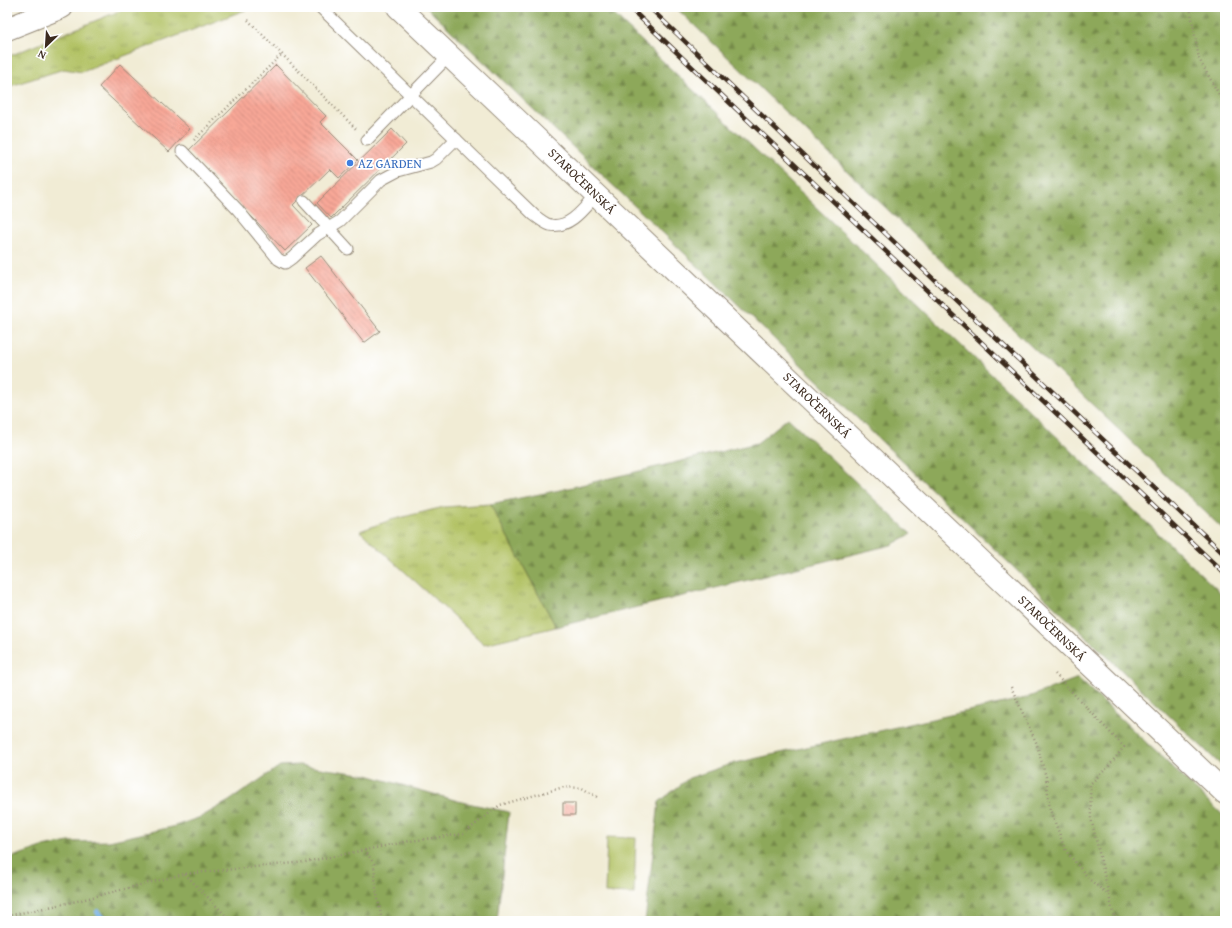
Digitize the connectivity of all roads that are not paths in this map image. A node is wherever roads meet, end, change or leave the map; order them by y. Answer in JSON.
{"nodes":[{"id":1,"x":62,"y":7,"type":"edge"},
{"id":2,"x":320,"y":7,"type":"edge"},
{"id":3,"x":403,"y":10,"type":"edge"},
{"id":4,"x":7,"y":29,"type":"edge"},
{"id":5,"x":450,"y":55,"type":"junction"},
{"id":6,"x":411,"y":96,"type":"junction"},
{"id":7,"x":456,"y":139,"type":"junction"},
{"id":8,"x":367,"y":140,"type":"road end"},
{"id":9,"x":182,"y":151,"type":"road end"},
{"id":10,"x":596,"y":195,"type":"junction"},
{"id":11,"x":304,"y":201,"type":"dead end"},
{"id":12,"x":329,"y":228,"type":"junction"},
{"id":13,"x":348,"y":249,"type":"dead end"},
{"id":14,"x":1225,"y":793,"type":"edge"}],
"edges":[{"from":1,"to":4,"type":"main road"},
{"from":2,"to":6,"type":"lane"},
{"from":3,"to":5,"type":"main road","name":"STAROČERNSKÁ"},
{"from":5,"to":6,"type":"lane"},
{"from":5,"to":10,"type":"main road","name":"STAROČERNSKÁ"},
{"from":6,"to":7,"type":"lane"},
{"from":6,"to":8,"type":"lane"},
{"from":7,"to":10,"type":"lane"},
{"from":7,"to":12,"type":"lane"},
{"from":9,"to":12,"type":"lane"},
{"from":10,"to":14,"type":"main road","name":"STAROČERNSKÁ"},
{"from":11,"to":12,"type":"lane"},
{"from":12,"to":13,"type":"lane"}]}
